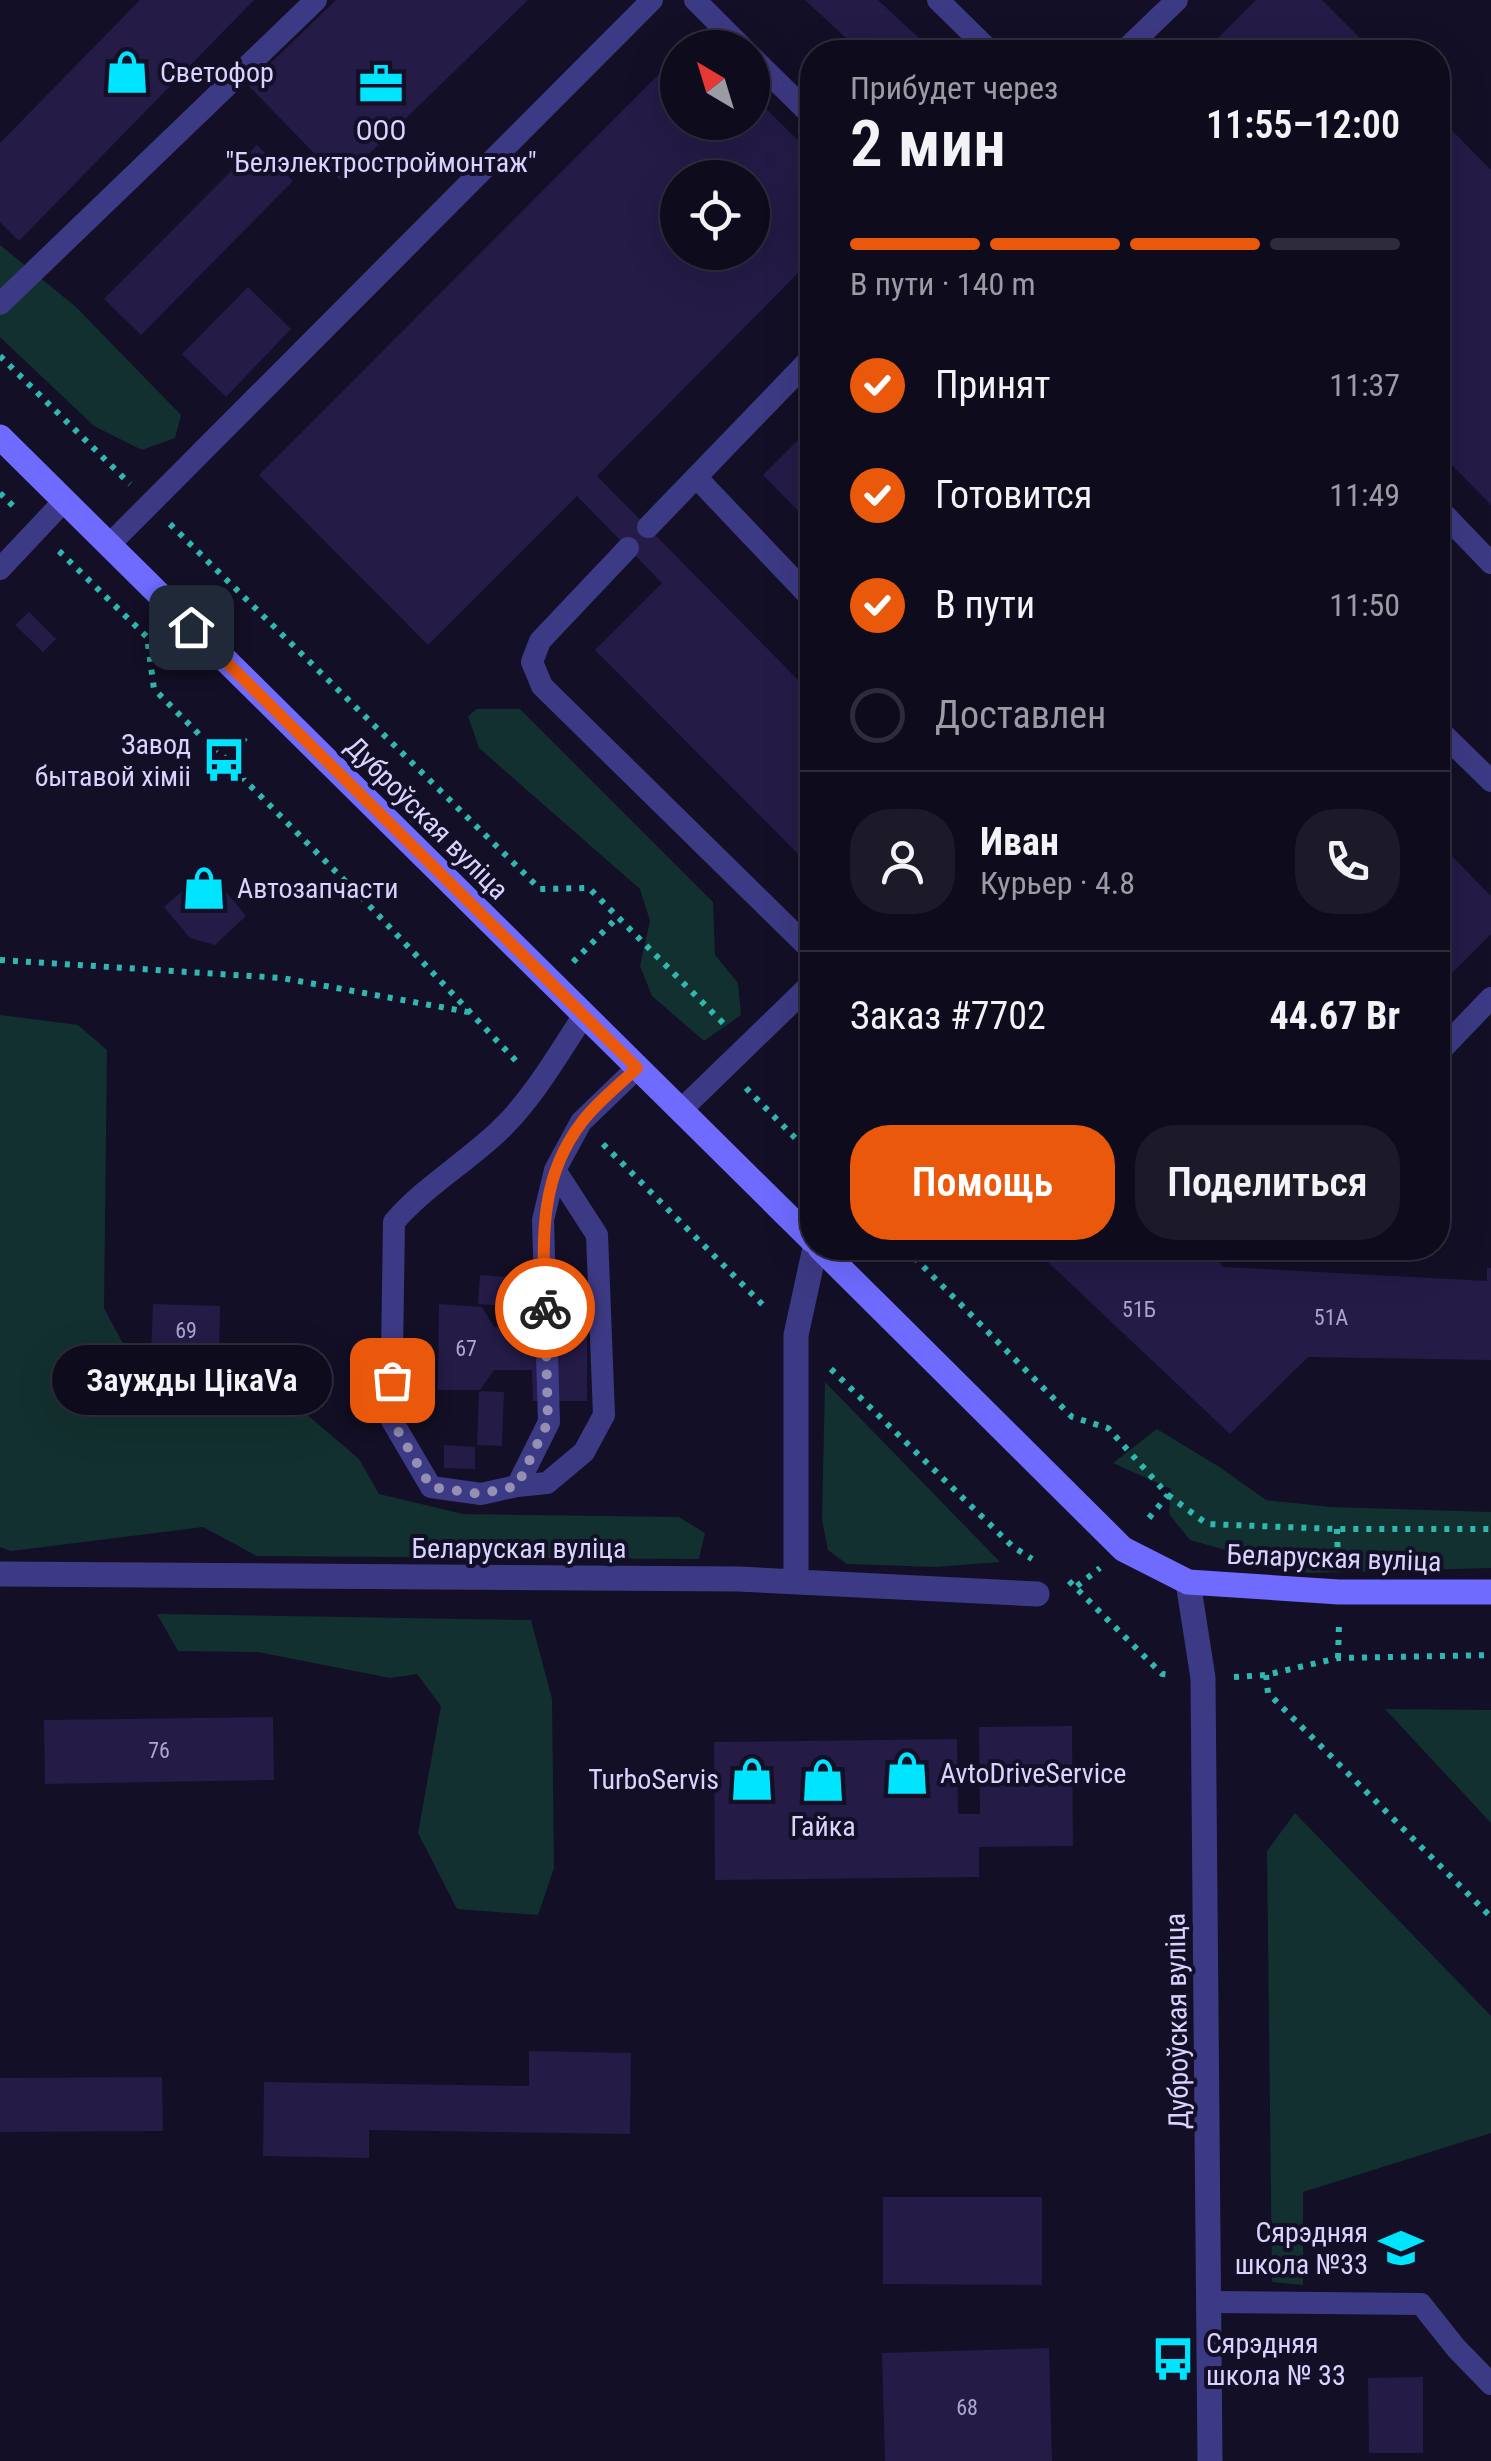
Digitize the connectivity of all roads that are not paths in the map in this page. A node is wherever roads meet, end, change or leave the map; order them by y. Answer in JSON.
{"nodes":[{"id":1,"x":316,"y":0,"type":"edge"},
{"id":2,"x":652,"y":0,"type":"edge"},
{"id":3,"x":695,"y":0,"type":"edge"},
{"id":4,"x":938,"y":0,"type":"edge"},
{"id":5,"x":1177,"y":0,"type":"edge"},
{"id":6,"x":725,"y":30,"type":"edge"},
{"id":7,"x":979,"y":40,"type":"edge"},
{"id":8,"x":1135,"y":40,"type":"edge"},
{"id":9,"x":770,"y":74,"type":"edge"},
{"id":10,"x":800,"y":104,"type":"edge"},
{"id":11,"x":0,"y":304,"type":"edge"},
{"id":12,"x":800,"y":370,"type":"edge"},
{"id":13,"x":0,"y":437,"type":"edge"},
{"id":14,"x":696,"y":477,"type":"junction"},
{"id":15,"x":64,"y":501,"type":"junction"},
{"id":16,"x":1450,"y":520,"type":"edge"},
{"id":17,"x":648,"y":527,"type":"dead end"},
{"id":18,"x":109,"y":545,"type":"junction"},
{"id":19,"x":628,"y":548,"type":"dead end"},
{"id":20,"x":1491,"y":563,"type":"edge"},
{"id":21,"x":0,"y":568,"type":"edge"},
{"id":22,"x":800,"y":586,"type":"edge"},
{"id":23,"x":1450,"y":741,"type":"edge"},
{"id":24,"x":1491,"y":781,"type":"edge"},
{"id":25,"x":800,"y":939,"type":"edge"},
{"id":26,"x":800,"y":995,"type":"edge"},
{"id":27,"x":1491,"y":998,"type":"edge"},
{"id":28,"x":584,"y":1015,"type":"junction"},
{"id":29,"x":1450,"y":1041,"type":"edge"},
{"id":30,"x":637,"y":1068,"type":"junction"},
{"id":31,"x":680,"y":1110,"type":"junction"},
{"id":32,"x":555,"y":1170,"type":"junction"},
{"id":33,"x":800,"y":1228,"type":"edge"},
{"id":34,"x":814,"y":1260,"type":"edge"},
{"id":35,"x":829,"y":1260,"type":"edge"},
{"id":36,"x":517,"y":1486,"type":"junction"},
{"id":37,"x":0,"y":1574,"type":"edge"},
{"id":38,"x":796,"y":1582,"type":"junction"},
{"id":39,"x":1188,"y":1582,"type":"junction"},
{"id":40,"x":1491,"y":1592,"type":"edge"},
{"id":41,"x":1037,"y":1594,"type":"dead end"},
{"id":42,"x":1210,"y":2302,"type":"junction"},
{"id":43,"x":1491,"y":2384,"type":"edge"},
{"id":44,"x":1210,"y":2461,"type":"edge"}],
"edges":[{"from":1,"to":11,"type":"lane"},
{"from":2,"to":18,"type":"lane"},
{"from":3,"to":6,"type":"lane"},
{"from":4,"to":7,"type":"lane"},
{"from":5,"to":8,"type":"lane"},
{"from":9,"to":10,"type":"lane"},
{"from":12,"to":14,"type":"lane"},
{"from":13,"to":15,"type":"main road","name":"Дуброўская вуліца"},
{"from":14,"to":17,"type":"lane"},
{"from":14,"to":22,"type":"lane"},
{"from":15,"to":18,"type":"main road","name":"Дуброўская вуліца"},
{"from":15,"to":21,"type":"lane"},
{"from":16,"to":20,"type":"lane"},
{"from":18,"to":28,"type":"main road","name":"Дуброўская вуліца"},
{"from":19,"to":25,"type":"lane"},
{"from":23,"to":24,"type":"lane"},
{"from":26,"to":31,"type":"lane"},
{"from":27,"to":29,"type":"lane"},
{"from":28,"to":30,"type":"main road","name":"Дуброўская вуліца"},
{"from":28,"to":36,"type":"lane"},
{"from":30,"to":31,"type":"main road","name":"Дуброўская вуліца"},
{"from":30,"to":32,"type":"lane"},
{"from":31,"to":33,"type":"main road","name":"Дуброўская вуліца"},
{"from":32,"to":36,"type":"lane"},
{"from":32,"to":36,"type":"lane"},
{"from":34,"to":38,"type":"street"},
{"from":35,"to":39,"type":"main road","name":"Беларуская вуліца"},
{"from":37,"to":38,"type":"street","name":"Беларуская вуліца"},
{"from":38,"to":41,"type":"street","name":"Беларуская вуліца"},
{"from":39,"to":40,"type":"main road","name":"Беларуская вуліца"},
{"from":39,"to":42,"type":"street","name":"Дуброўская вуліца"},
{"from":42,"to":43,"type":"lane"},
{"from":42,"to":44,"type":"street","name":"Дуброўская вуліца"}]}
